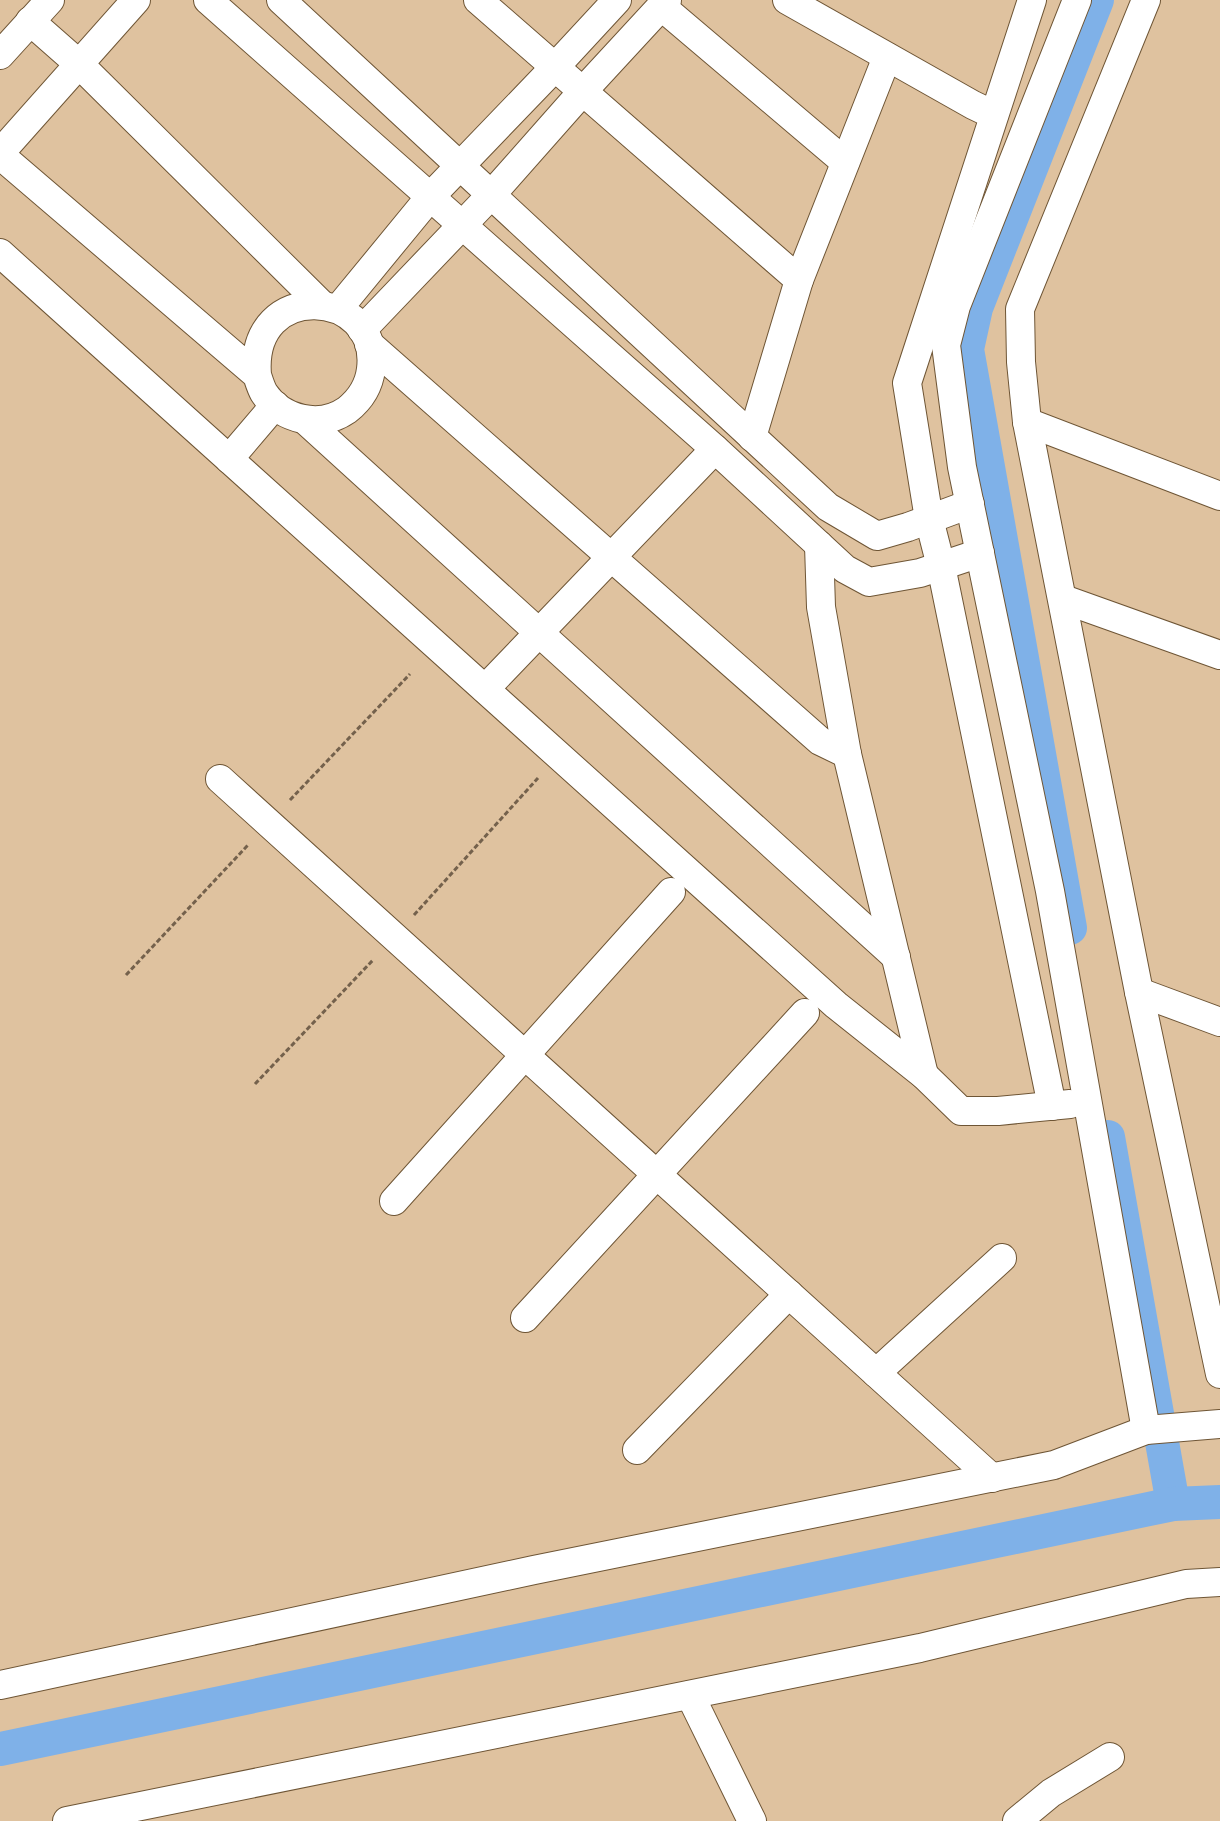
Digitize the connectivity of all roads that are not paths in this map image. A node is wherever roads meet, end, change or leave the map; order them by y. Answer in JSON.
{"nodes":[{"id":1,"x":50,"y":0,"type":"edge"},
{"id":2,"x":136,"y":0,"type":"edge"},
{"id":3,"x":208,"y":0,"type":"edge"},
{"id":4,"x":281,"y":0,"type":"edge"},
{"id":5,"x":478,"y":0,"type":"edge"},
{"id":6,"x":617,"y":0,"type":"edge"},
{"id":7,"x":787,"y":0,"type":"edge"},
{"id":8,"x":1032,"y":0,"type":"edge"},
{"id":9,"x":1077,"y":0,"type":"edge"},
{"id":10,"x":1146,"y":0,"type":"edge"},
{"id":11,"x":664,"y":3,"type":"edge"},
{"id":12,"x":30,"y":22,"type":"junction"},
{"id":13,"x":0,"y":55,"type":"edge"},
{"id":14,"x":888,"y":57,"type":"junction"},
{"id":15,"x":80,"y":65,"type":"junction"},
{"id":16,"x":555,"y":67,"type":"junction"},
{"id":17,"x":583,"y":91,"type":"junction"},
{"id":18,"x":994,"y":115,"type":"junction"},
{"id":19,"x":845,"y":162,"type":"junction"},
{"id":20,"x":3,"y":163,"type":"edge"},
{"id":21,"x":459,"y":165,"type":"junction"},
{"id":22,"x":491,"y":195,"type":"junction"},
{"id":23,"x":430,"y":197,"type":"junction"},
{"id":24,"x":462,"y":226,"type":"junction"},
{"id":25,"x":0,"y":253,"type":"edge"},
{"id":26,"x":799,"y":280,"type":"junction"},
{"id":27,"x":330,"y":307,"type":"junction"},
{"id":28,"x":366,"y":337,"type":"junction"},
{"id":29,"x":257,"y":375,"type":"junction"},
{"id":30,"x":275,"y":405,"type":"junction"},
{"id":31,"x":306,"y":421,"type":"junction"},
{"id":32,"x":1027,"y":422,"type":"junction"},
{"id":33,"x":752,"y":437,"type":"junction"},
{"id":34,"x":715,"y":449,"type":"junction"},
{"id":35,"x":229,"y":459,"type":"junction"},
{"id":36,"x":1220,"y":496,"type":"edge"},
{"id":37,"x":970,"y":504,"type":"junction"},
{"id":38,"x":929,"y":519,"type":"junction"},
{"id":39,"x":819,"y":545,"type":"junction"},
{"id":40,"x":980,"y":553,"type":"junction"},
{"id":41,"x":610,"y":557,"type":"junction"},
{"id":42,"x":941,"y":566,"type":"junction"},
{"id":43,"x":1062,"y":599,"type":"junction"},
{"id":44,"x":540,"y":633,"type":"junction"},
{"id":45,"x":1220,"y":655,"type":"edge"},
{"id":46,"x":485,"y":689,"type":"junction"},
{"id":47,"x":847,"y":754,"type":"junction"},
{"id":48,"x":220,"y":779,"type":"dead end"},
{"id":49,"x":671,"y":892,"type":"dead end"},
{"id":50,"x":896,"y":957,"type":"junction"},
{"id":51,"x":1139,"y":992,"type":"junction"},
{"id":52,"x":805,"y":1014,"type":"dead end"},
{"id":53,"x":1220,"y":1022,"type":"edge"},
{"id":54,"x":525,"y":1054,"type":"junction"},
{"id":55,"x":924,"y":1075,"type":"junction"},
{"id":56,"x":1088,"y":1102,"type":"junction"},
{"id":57,"x":1052,"y":1106,"type":"junction"},
{"id":58,"x":657,"y":1174,"type":"junction"},
{"id":59,"x":394,"y":1201,"type":"dead end"},
{"id":60,"x":1002,"y":1258,"type":"dead end"},
{"id":61,"x":789,"y":1294,"type":"junction"},
{"id":62,"x":525,"y":1318,"type":"dead end"},
{"id":63,"x":876,"y":1373,"type":"junction"},
{"id":64,"x":1220,"y":1374,"type":"edge"},
{"id":65,"x":1218,"y":1424,"type":"edge"},
{"id":66,"x":1146,"y":1430,"type":"junction"},
{"id":67,"x":637,"y":1450,"type":"dead end"},
{"id":68,"x":992,"y":1478,"type":"junction"},
{"id":69,"x":1220,"y":1582,"type":"edge"},
{"id":70,"x":0,"y":1685,"type":"edge"},
{"id":71,"x":690,"y":1695,"type":"junction"},
{"id":72,"x":1110,"y":1757,"type":"dead end"},
{"id":73,"x":165,"y":1812,"type":"edge"},
{"id":74,"x":67,"y":1821,"type":"edge"},
{"id":75,"x":752,"y":1821,"type":"edge"},
{"id":76,"x":1017,"y":1821,"type":"edge"}],
"edges":[{"from":1,"to":12,"type":"street"},
{"from":2,"to":15,"type":"street"},
{"from":3,"to":23,"type":"street"},
{"from":4,"to":21,"type":"street"},
{"from":5,"to":16,"type":"street"},
{"from":6,"to":16,"type":"street"},
{"from":7,"to":14,"type":"street"},
{"from":8,"to":18,"type":"street"},
{"from":9,"to":37,"type":"street"},
{"from":10,"to":32,"type":"street"},
{"from":11,"to":17,"type":"street"},
{"from":11,"to":19,"type":"street"},
{"from":12,"to":13,"type":"street"},
{"from":12,"to":15,"type":"street"},
{"from":14,"to":18,"type":"street"},
{"from":14,"to":19,"type":"street"},
{"from":15,"to":20,"type":"street"},
{"from":15,"to":27,"type":"street"},
{"from":16,"to":17,"type":"street"},
{"from":16,"to":21,"type":"street"},
{"from":17,"to":22,"type":"street"},
{"from":17,"to":26,"type":"street"},
{"from":18,"to":38,"type":"street"},
{"from":19,"to":26,"type":"street"},
{"from":20,"to":29,"type":"street"},
{"from":21,"to":22,"type":"street"},
{"from":21,"to":23,"type":"street"},
{"from":22,"to":24,"type":"street"},
{"from":22,"to":33,"type":"street"},
{"from":23,"to":24,"type":"street"},
{"from":23,"to":27,"type":"street"},
{"from":24,"to":28,"type":"street"},
{"from":24,"to":34,"type":"street"},
{"from":25,"to":35,"type":"street"},
{"from":26,"to":33,"type":"street"},
{"from":27,"to":28,"type":"street"},
{"from":27,"to":29,"type":"street"},
{"from":28,"to":31,"type":"street"},
{"from":28,"to":41,"type":"street"},
{"from":29,"to":30,"type":"street"},
{"from":30,"to":31,"type":"street"},
{"from":30,"to":35,"type":"street"},
{"from":31,"to":44,"type":"street"},
{"from":32,"to":36,"type":"street"},
{"from":32,"to":43,"type":"street"},
{"from":33,"to":38,"type":"street"},
{"from":34,"to":39,"type":"street"},
{"from":34,"to":41,"type":"street"},
{"from":35,"to":46,"type":"street"},
{"from":37,"to":38,"type":"street"},
{"from":37,"to":40,"type":"street"},
{"from":38,"to":42,"type":"street"},
{"from":39,"to":42,"type":"street"},
{"from":39,"to":47,"type":"street"},
{"from":40,"to":42,"type":"street"},
{"from":40,"to":56,"type":"street"},
{"from":41,"to":44,"type":"street"},
{"from":41,"to":47,"type":"street"},
{"from":42,"to":57,"type":"street"},
{"from":43,"to":45,"type":"street"},
{"from":43,"to":51,"type":"street"},
{"from":44,"to":46,"type":"street"},
{"from":44,"to":50,"type":"street"},
{"from":46,"to":55,"type":"street"},
{"from":47,"to":50,"type":"street"},
{"from":48,"to":54,"type":"street"},
{"from":49,"to":54,"type":"street"},
{"from":50,"to":55,"type":"street"},
{"from":51,"to":53,"type":"street"},
{"from":51,"to":64,"type":"street"},
{"from":52,"to":58,"type":"street"},
{"from":54,"to":58,"type":"street"},
{"from":54,"to":59,"type":"street"},
{"from":55,"to":57,"type":"street"},
{"from":56,"to":57,"type":"street"},
{"from":56,"to":66,"type":"street"},
{"from":58,"to":61,"type":"street"},
{"from":58,"to":62,"type":"street"},
{"from":60,"to":63,"type":"street"},
{"from":61,"to":63,"type":"street"},
{"from":61,"to":67,"type":"street"},
{"from":63,"to":68,"type":"street"},
{"from":65,"to":66,"type":"street"},
{"from":66,"to":68,"type":"street"},
{"from":68,"to":70,"type":"street"},
{"from":69,"to":71,"type":"street"},
{"from":71,"to":73,"type":"street"},
{"from":71,"to":75,"type":"street"},
{"from":72,"to":76,"type":"street"},
{"from":73,"to":74,"type":"street"}]}
